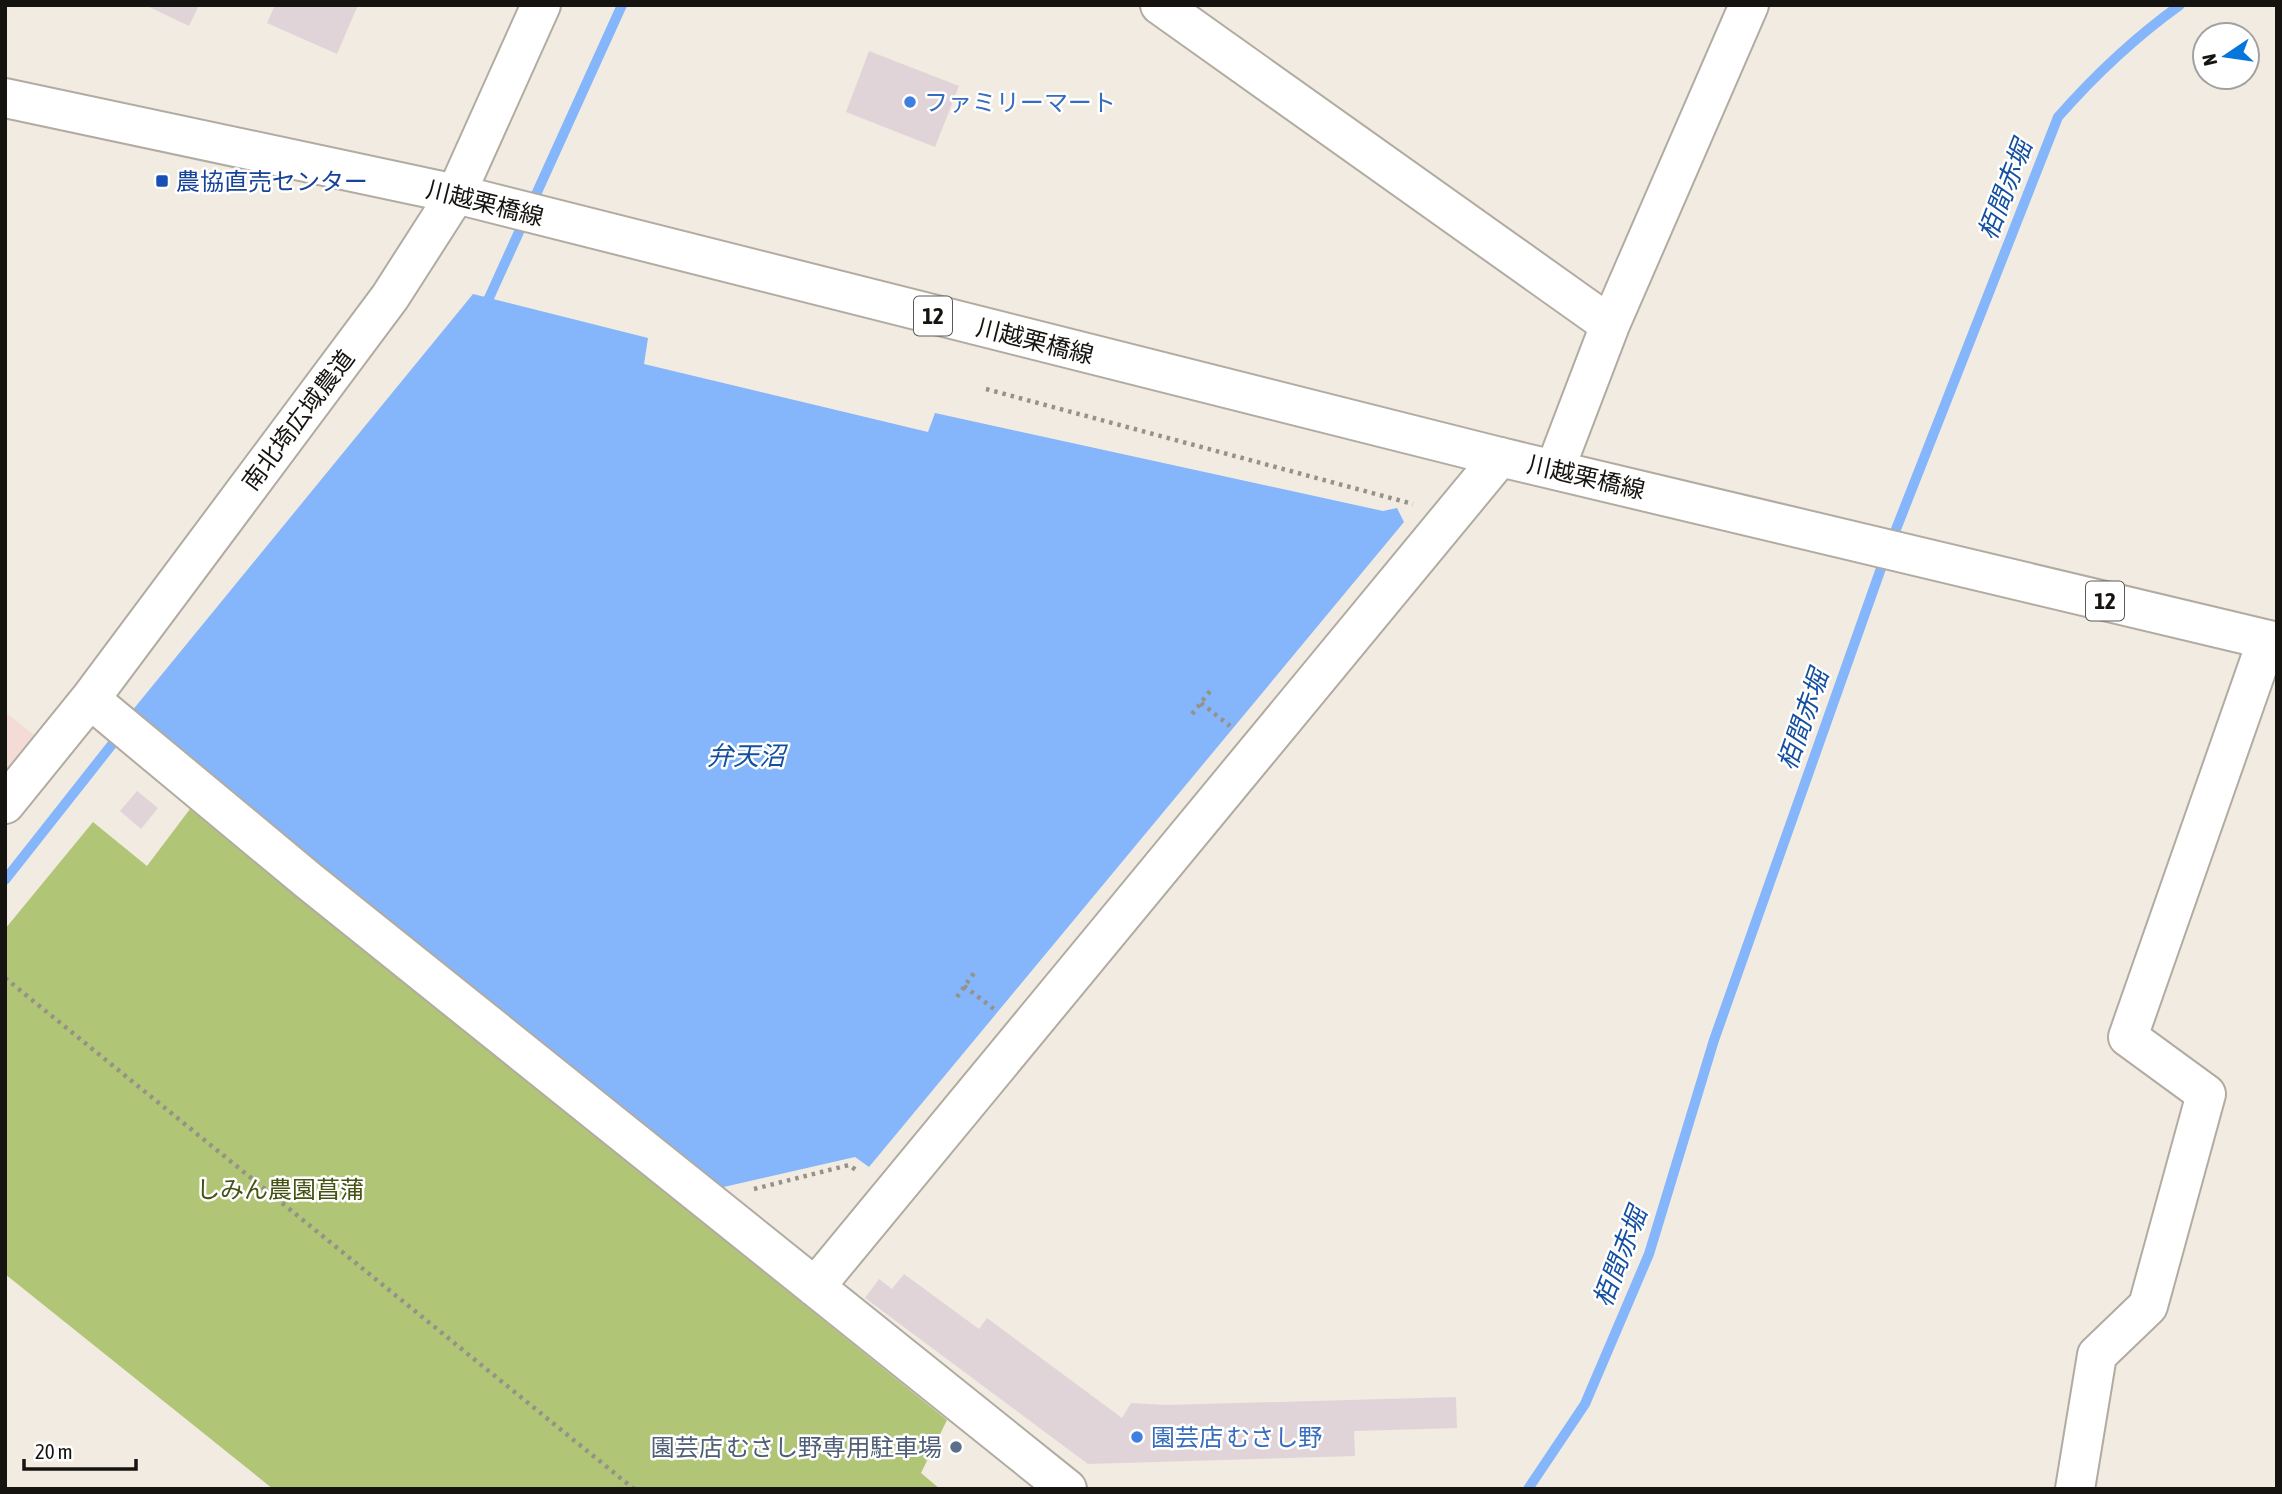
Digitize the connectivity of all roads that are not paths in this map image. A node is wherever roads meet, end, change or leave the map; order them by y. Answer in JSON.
{"nodes":[{"id":1,"x":541,"y":5,"type":"edge"},
{"id":2,"x":1160,"y":5,"type":"edge"},
{"id":3,"x":1749,"y":5,"type":"edge"},
{"id":4,"x":5,"y":98,"type":"edge"},
{"id":5,"x":456,"y":194,"type":"junction"},
{"id":6,"x":1610,"y":325,"type":"junction"},
{"id":7,"x":1500,"y":457,"type":"junction"},
{"id":8,"x":1555,"y":469,"type":"junction"},
{"id":9,"x":2272,"y":641,"type":"edge"},
{"id":10,"x":90,"y":699,"type":"junction"},
{"id":11,"x":5,"y":804,"type":"edge"},
{"id":12,"x":815,"y":1287,"type":"junction"},
{"id":13,"x":1067,"y":1489,"type":"edge"},
{"id":14,"x":2075,"y":1489,"type":"edge"}],
"edges":[{"from":1,"to":5,"type":"street","name":"南北埼広域農道"},
{"from":2,"to":6,"type":"street"},
{"from":3,"to":6,"type":"street"},
{"from":4,"to":5,"type":"street","name":"川越栗橋線","number":"12"},
{"from":5,"to":7,"type":"street","name":"川越栗橋線","number":"12"},
{"from":5,"to":10,"type":"street","name":"南北埼広域農道"},
{"from":6,"to":8,"type":"street"},
{"from":7,"to":8,"type":"street","name":"川越栗橋線","number":"12"},
{"from":7,"to":12,"type":"street"},
{"from":8,"to":9,"type":"street","name":"川越栗橋線","number":"12"},
{"from":9,"to":14,"type":"street"},
{"from":10,"to":11,"type":"street","name":"南北埼広域農道"},
{"from":10,"to":12,"type":"street"},
{"from":12,"to":13,"type":"street"}]}
